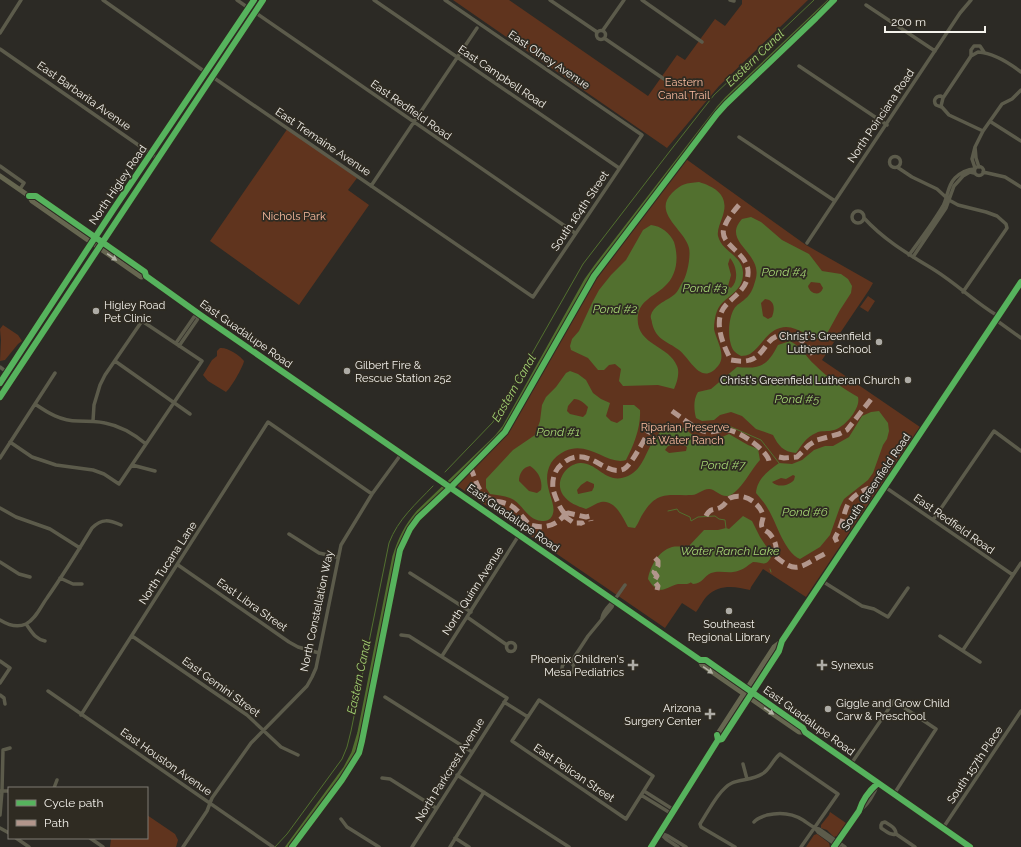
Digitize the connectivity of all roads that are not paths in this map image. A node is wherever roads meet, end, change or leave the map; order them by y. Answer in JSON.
{"nodes":[{"id":1,"x":21,"y":0,"type":"edge"},
{"id":2,"x":103,"y":0,"type":"edge"},
{"id":3,"x":237,"y":0,"type":"edge"},
{"id":4,"x":254,"y":0,"type":"edge"},
{"id":5,"x":263,"y":0,"type":"edge"},
{"id":6,"x":374,"y":0,"type":"edge"},
{"id":7,"x":445,"y":0,"type":"edge"},
{"id":8,"x":550,"y":0,"type":"edge"},
{"id":9,"x":624,"y":0,"type":"edge"},
{"id":10,"x":642,"y":0,"type":"edge"},
{"id":11,"x":971,"y":0,"type":"edge"},
{"id":12,"x":866,"y":4,"type":"dead end"},
{"id":13,"x":249,"y":8,"type":"junction"},
{"id":14,"x":255,"y":12,"type":"junction"},
{"id":15,"x":477,"y":28,"type":"dead end"},
{"id":16,"x":603,"y":30,"type":"junction"},
{"id":17,"x":597,"y":32,"type":"junction"},
{"id":18,"x":0,"y":33,"type":"edge"},
{"id":19,"x":604,"y":38,"type":"junction"},
{"id":20,"x":702,"y":42,"type":"dead end"},
{"id":21,"x":0,"y":48,"type":"edge"},
{"id":22,"x":935,"y":50,"type":"junction"},
{"id":23,"x":984,"y":52,"type":"junction"},
{"id":24,"x":971,"y":56,"type":"junction"},
{"id":25,"x":457,"y":58,"type":"junction"},
{"id":26,"x":799,"y":66,"type":"dead end"},
{"id":27,"x":205,"y":72,"type":"junction"},
{"id":28,"x":1021,"y":72,"type":"edge"},
{"id":29,"x":212,"y":77,"type":"junction"},
{"id":30,"x":664,"y":79,"type":"dead end"},
{"id":31,"x":1021,"y":90,"type":"edge"},
{"id":32,"x":943,"y":98,"type":"junction"},
{"id":33,"x":941,"y":107,"type":"junction"},
{"id":34,"x":991,"y":122,"type":"junction"},
{"id":35,"x":414,"y":123,"type":"junction"},
{"id":36,"x":887,"y":125,"type":"junction"},
{"id":37,"x":983,"y":131,"type":"junction"},
{"id":38,"x":642,"y":134,"type":"joint"},
{"id":39,"x":739,"y":137,"type":"dead end"},
{"id":40,"x":1021,"y":141,"type":"edge"},
{"id":41,"x":151,"y":154,"type":"junction"},
{"id":42,"x":157,"y":158,"type":"junction"},
{"id":43,"x":0,"y":166,"type":"edge"},
{"id":44,"x":897,"y":167,"type":"dead end"},
{"id":45,"x":620,"y":168,"type":"junction"},
{"id":46,"x":976,"y":169,"type":"junction"},
{"id":47,"x":983,"y":172,"type":"junction"},
{"id":48,"x":0,"y":176,"type":"edge"},
{"id":49,"x":371,"y":186,"type":"junction"},
{"id":50,"x":1021,"y":187,"type":"edge"},
{"id":51,"x":20,"y":189,"type":"junction"},
{"id":52,"x":29,"y":196,"type":"junction"},
{"id":53,"x":948,"y":198,"type":"junction"},
{"id":54,"x":835,"y":201,"type":"junction"},
{"id":55,"x":864,"y":218,"type":"dead end"},
{"id":56,"x":575,"y":233,"type":"junction"},
{"id":57,"x":95,"y":237,"type":"junction"},
{"id":58,"x":92,"y":242,"type":"junction"},
{"id":59,"x":102,"y":242,"type":"junction"},
{"id":60,"x":807,"y":243,"type":"dead end"},
{"id":61,"x":99,"y":248,"type":"junction"},
{"id":62,"x":911,"y":256,"type":"junction"},
{"id":63,"x":146,"y":276,"type":"junction"},
{"id":64,"x":1021,"y":282,"type":"edge"},
{"id":65,"x":963,"y":292,"type":"junction"},
{"id":66,"x":533,"y":297,"type":"joint"},
{"id":67,"x":199,"y":314,"type":"junction"},
{"id":68,"x":997,"y":318,"type":"junction"},
{"id":69,"x":38,"y":325,"type":"junction"},
{"id":70,"x":44,"y":329,"type":"junction"},
{"id":71,"x":1021,"y":338,"type":"edge"},
{"id":72,"x":177,"y":344,"type":"junction"},
{"id":73,"x":115,"y":361,"type":"junction"},
{"id":74,"x":0,"y":367,"type":"edge"},
{"id":75,"x":7,"y":372,"type":"junction"},
{"id":76,"x":55,"y":373,"type":"dead end"},
{"id":77,"x":13,"y":377,"type":"junction"},
{"id":78,"x":0,"y":384,"type":"edge"},
{"id":79,"x":0,"y":397,"type":"edge"},
{"id":80,"x":174,"y":403,"type":"junction"},
{"id":81,"x":35,"y":404,"type":"junction"},
{"id":82,"x":190,"y":414,"type":"dead end"},
{"id":83,"x":93,"y":421,"type":"junction"},
{"id":84,"x":10,"y":442,"type":"junction"},
{"id":85,"x":146,"y":444,"type":"junction"},
{"id":86,"x":1021,"y":451,"type":"edge"},
{"id":87,"x":402,"y":453,"type":"junction"},
{"id":88,"x":0,"y":458,"type":"edge"},
{"id":89,"x":132,"y":464,"type":"junction"},
{"id":90,"x":155,"y":470,"type":"dead end"},
{"id":91,"x":885,"y":487,"type":"junction"},
{"id":92,"x":372,"y":494,"type":"junction"},
{"id":93,"x":0,"y":508,"type":"edge"},
{"id":94,"x":933,"y":520,"type":"junction"},
{"id":95,"x":121,"y":525,"type":"dead end"},
{"id":96,"x":289,"y":534,"type":"dead end"},
{"id":97,"x":519,"y":535,"type":"junction"},
{"id":98,"x":80,"y":548,"type":"junction"},
{"id":99,"x":337,"y":557,"type":"junction"},
{"id":100,"x":0,"y":562,"type":"edge"},
{"id":101,"x":1021,"y":563,"type":"edge"},
{"id":102,"x":178,"y":565,"type":"junction"},
{"id":103,"x":410,"y":573,"type":"dead end"},
{"id":104,"x":1013,"y":575,"type":"junction"},
{"id":105,"x":30,"y":577,"type":"dead end"},
{"id":106,"x":60,"y":578,"type":"junction"},
{"id":107,"x":822,"y":581,"type":"junction"},
{"id":108,"x":82,"y":584,"type":"dead end"},
{"id":109,"x":625,"y":585,"type":"dead end"},
{"id":110,"x":908,"y":588,"type":"dead end"},
{"id":111,"x":614,"y":600,"type":"junction"},
{"id":112,"x":471,"y":612,"type":"junction"},
{"id":113,"x":467,"y":617,"type":"junction"},
{"id":114,"x":0,"y":620,"type":"edge"},
{"id":115,"x":26,"y":624,"type":"junction"},
{"id":116,"x":401,"y":635,"type":"dead end"},
{"id":117,"x":132,"y":636,"type":"junction"},
{"id":118,"x":940,"y":636,"type":"dead end"},
{"id":119,"x":45,"y":641,"type":"dead end"},
{"id":120,"x":782,"y":641,"type":"junction"},
{"id":121,"x":507,"y":645,"type":"dead end"},
{"id":122,"x":963,"y":650,"type":"junction"},
{"id":123,"x":319,"y":653,"type":"junction"},
{"id":124,"x":442,"y":656,"type":"junction"},
{"id":125,"x":0,"y":660,"type":"edge"},
{"id":126,"x":572,"y":662,"type":"dead end"},
{"id":127,"x":980,"y":662,"type":"dead end"},
{"id":128,"x":0,"y":683,"type":"edge"},
{"id":129,"x":48,"y":691,"type":"dead end"},
{"id":130,"x":745,"y":691,"type":"junction"},
{"id":131,"x":0,"y":695,"type":"edge"},
{"id":132,"x":750,"y":695,"type":"junction"},
{"id":133,"x":386,"y":697,"type":"dead end"},
{"id":134,"x":504,"y":702,"type":"junction"},
{"id":135,"x":5,"y":704,"type":"dead end"},
{"id":136,"x":1021,"y":711,"type":"edge"},
{"id":137,"x":81,"y":714,"type":"junction"},
{"id":138,"x":528,"y":717,"type":"junction"},
{"id":139,"x":264,"y":730,"type":"junction"},
{"id":140,"x":718,"y":740,"type":"junction"},
{"id":141,"x":10,"y":748,"type":"dead end"},
{"id":142,"x":472,"y":752,"type":"junction"},
{"id":143,"x":298,"y":755,"type":"dead end"},
{"id":144,"x":742,"y":764,"type":"dead end"},
{"id":145,"x":852,"y":764,"type":"junction"},
{"id":146,"x":457,"y":775,"type":"junction"},
{"id":147,"x":382,"y":778,"type":"dead end"},
{"id":148,"x":747,"y":779,"type":"junction"},
{"id":149,"x":57,"y":780,"type":"dead end"},
{"id":150,"x":878,"y":783,"type":"junction"},
{"id":151,"x":54,"y":787,"type":"edge"},
{"id":152,"x":1,"y":791,"type":"edge"},
{"id":153,"x":484,"y":792,"type":"junction"},
{"id":154,"x":643,"y":793,"type":"junction"},
{"id":155,"x":894,"y":794,"type":"junction"},
{"id":156,"x":209,"y":803,"type":"junction"},
{"id":157,"x":436,"y":808,"type":"junction"},
{"id":158,"x":673,"y":812,"type":"junction"},
{"id":159,"x":0,"y":815,"type":"edge"},
{"id":160,"x":342,"y":819,"type":"dead end"},
{"id":161,"x":754,"y":822,"type":"dead end"},
{"id":162,"x":815,"y":828,"type":"junction"},
{"id":163,"x":943,"y":828,"type":"junction"},
{"id":164,"x":660,"y":833,"type":"junction"},
{"id":165,"x":896,"y":834,"type":"dead end"},
{"id":166,"x":455,"y":838,"type":"junction"},
{"id":167,"x":17,"y":839,"type":"edge"},
{"id":168,"x":91,"y":839,"type":"edge"},
{"id":169,"x":908,"y":842,"type":"junction"},
{"id":170,"x":836,"y":845,"type":"edge"},
{"id":171,"x":29,"y":847,"type":"edge"},
{"id":172,"x":103,"y":847,"type":"edge"},
{"id":173,"x":183,"y":847,"type":"edge"},
{"id":174,"x":273,"y":847,"type":"edge"},
{"id":175,"x":379,"y":847,"type":"edge"},
{"id":176,"x":412,"y":847,"type":"edge"},
{"id":177,"x":450,"y":847,"type":"edge"},
{"id":178,"x":469,"y":847,"type":"edge"},
{"id":179,"x":569,"y":847,"type":"edge"},
{"id":180,"x":651,"y":847,"type":"edge"},
{"id":181,"x":678,"y":847,"type":"edge"},
{"id":182,"x":686,"y":847,"type":"edge"},
{"id":183,"x":735,"y":847,"type":"edge"},
{"id":184,"x":801,"y":847,"type":"edge"},
{"id":185,"x":845,"y":847,"type":"edge"},
{"id":186,"x":904,"y":847,"type":"edge"},
{"id":187,"x":915,"y":847,"type":"edge"},
{"id":188,"x":970,"y":847,"type":"edge"}],
"edges":[{"from":1,"to":18,"type":"street"},
{"from":2,"to":27,"type":"street","name":"East Tremaine Avenue"},
{"from":3,"to":13,"type":"street","name":"East Redfield Road"},
{"from":4,"to":13,"type":"main road","name":"North Higley Road"},
{"from":5,"to":14,"type":"main road","name":"North Higley Road"},
{"from":6,"to":25,"type":"street","name":"East Campbell Road"},
{"from":7,"to":38,"type":"street","name":"East Olney Avenue"},
{"from":8,"to":17,"type":"street"},
{"from":9,"to":16,"type":"street"},
{"from":10,"to":20,"type":"street"},
{"from":11,"to":22,"type":"street","name":"North Poinciana Road"},
{"from":12,"to":22,"type":"street"},
{"from":13,"to":14,"type":"street","name":"East Redfield Road"},
{"from":13,"to":27,"type":"main road","name":"North Higley Road"},
{"from":14,"to":29,"type":"main road","name":"North Higley Road"},
{"from":14,"to":35,"type":"street","name":"East Redfield Road"},
{"from":15,"to":25,"type":"street"},
{"from":16,"to":17,"type":"street"},
{"from":16,"to":19,"type":"street"},
{"from":17,"to":19,"type":"street"},
{"from":19,"to":30,"type":"street"},
{"from":21,"to":41,"type":"street","name":"East Barbarita Avenue"},
{"from":22,"to":36,"type":"street","name":"North Poinciana Road"},
{"from":23,"to":24,"type":"street"},
{"from":23,"to":24,"type":"street"},
{"from":23,"to":28,"type":"street"},
{"from":24,"to":32,"type":"street"},
{"from":25,"to":35,"type":"street"},
{"from":25,"to":45,"type":"street","name":"East Campbell Road"},
{"from":26,"to":36,"type":"street"},
{"from":27,"to":29,"type":"street","name":"East Tremaine Avenue"},
{"from":27,"to":41,"type":"main road","name":"North Higley Road"},
{"from":29,"to":42,"type":"main road","name":"North Higley Road"},
{"from":29,"to":49,"type":"street","name":"East Tremaine Avenue"},
{"from":31,"to":34,"type":"street"},
{"from":32,"to":33,"type":"street"},
{"from":32,"to":33,"type":"street"},
{"from":33,"to":37,"type":"street"},
{"from":34,"to":37,"type":"street"},
{"from":34,"to":40,"type":"street"},
{"from":35,"to":49,"type":"street"},
{"from":35,"to":56,"type":"street","name":"East Redfield Road"},
{"from":36,"to":54,"type":"street","name":"North Poinciana Road"},
{"from":37,"to":46,"type":"street"},
{"from":38,"to":45,"type":"street","name":"South 164th Street"},
{"from":39,"to":54,"type":"street"},
{"from":41,"to":42,"type":"street","name":"East Barbarita Avenue"},
{"from":41,"to":57,"type":"main road","name":"North Higley Road"},
{"from":42,"to":59,"type":"main road","name":"North Higley Road"},
{"from":43,"to":51,"type":"street","name":"East Guadalupe Road"},
{"from":44,"to":53,"type":"street"},
{"from":45,"to":56,"type":"street","name":"South 164th Street"},
{"from":46,"to":47,"type":"street"},
{"from":46,"to":47,"type":"street"},
{"from":46,"to":53,"type":"street"},
{"from":47,"to":50,"type":"street"},
{"from":48,"to":51,"type":"main road","name":"East Guadalupe Road"},
{"from":49,"to":66,"type":"street","name":"East Tremaine Avenue"},
{"from":51,"to":52,"type":"main road","name":"East Guadalupe Road"},
{"from":52,"to":57,"type":"main road","name":"East Guadalupe Road"},
{"from":52,"to":58,"type":"main road","name":"East Guadalupe Road"},
{"from":53,"to":62,"type":"street"},
{"from":53,"to":65,"type":"street"},
{"from":54,"to":60,"type":"street","name":"North Poinciana Road"},
{"from":55,"to":62,"type":"street"},
{"from":56,"to":66,"type":"street","name":"South 164th Street"},
{"from":57,"to":58,"type":"main road","name":"North Higley Road"},
{"from":57,"to":59,"type":"main road","name":"East Guadalupe Road"},
{"from":58,"to":61,"type":"main road","name":"East Guadalupe Road"},
{"from":58,"to":69,"type":"main road","name":"North Higley Road"},
{"from":59,"to":61,"type":"main road","name":"North Higley Road"},
{"from":59,"to":63,"type":"main road","name":"East Guadalupe Road"},
{"from":61,"to":63,"type":"main road","name":"East Guadalupe Road","one_way":true},
{"from":61,"to":70,"type":"main road","name":"North Higley Road"},
{"from":62,"to":65,"type":"street"},
{"from":63,"to":67,"type":"main road","name":"East Guadalupe Road"},
{"from":64,"to":68,"type":"main road","name":"South Greenfield Road"},
{"from":65,"to":68,"type":"street"},
{"from":67,"to":72,"type":"street"},
{"from":67,"to":87,"type":"main road","name":"East Guadalupe Road"},
{"from":68,"to":71,"type":"street"},
{"from":68,"to":91,"type":"main road","name":"South Greenfield Road"},
{"from":69,"to":70,"type":"main road"},
{"from":69,"to":75,"type":"main road","name":"North Higley Road"},
{"from":70,"to":77,"type":"main road","name":"North Higley Road"},
{"from":72,"to":73,"type":"street"},
{"from":72,"to":80,"type":"street"},
{"from":73,"to":80,"type":"street"},
{"from":73,"to":83,"type":"street"},
{"from":74,"to":75,"type":"street"},
{"from":75,"to":77,"type":"street"},
{"from":75,"to":78,"type":"main road","name":"North Higley Road"},
{"from":76,"to":81,"type":"street"},
{"from":77,"to":79,"type":"main road","name":"North Higley Road"},
{"from":80,"to":82,"type":"street"},
{"from":80,"to":85,"type":"street"},
{"from":81,"to":83,"type":"street"},
{"from":81,"to":84,"type":"street"},
{"from":83,"to":85,"type":"street"},
{"from":84,"to":88,"type":"street"},
{"from":84,"to":89,"type":"street"},
{"from":85,"to":89,"type":"street"},
{"from":86,"to":94,"type":"street"},
{"from":87,"to":92,"type":"street","name":"North Constellation Way"},
{"from":87,"to":97,"type":"main road","name":"East Guadalupe Road"},
{"from":89,"to":90,"type":"street"},
{"from":91,"to":94,"type":"street","name":"East Redfield Road"},
{"from":91,"to":107,"type":"main road","name":"South Greenfield Road"},
{"from":92,"to":99,"type":"street","name":"North Constellation Way"},
{"from":92,"to":102,"type":"street","name":"North Tucana Lane"},
{"from":93,"to":98,"type":"street"},
{"from":94,"to":104,"type":"street","name":"East Redfield Road"},
{"from":95,"to":98,"type":"street"},
{"from":96,"to":99,"type":"street"},
{"from":97,"to":111,"type":"main road","name":"East Guadalupe Road"},
{"from":97,"to":112,"type":"street","name":"North Quinn Avenue"},
{"from":98,"to":106,"type":"street"},
{"from":99,"to":123,"type":"street","name":"North Constellation Way"},
{"from":100,"to":105,"type":"street"},
{"from":101,"to":104,"type":"street"},
{"from":102,"to":117,"type":"street","name":"North Tucana Lane"},
{"from":102,"to":123,"type":"street","name":"East Libra Street"},
{"from":103,"to":112,"type":"street"},
{"from":104,"to":122,"type":"street"},
{"from":106,"to":108,"type":"street"},
{"from":106,"to":115,"type":"street"},
{"from":107,"to":110,"type":"street"},
{"from":107,"to":120,"type":"main road","name":"South Greenfield Road"},
{"from":109,"to":111,"type":"street"},
{"from":111,"to":126,"type":"street"},
{"from":111,"to":130,"type":"main road","name":"East Guadalupe Road"},
{"from":112,"to":113,"type":"street","name":"North Quinn Avenue"},
{"from":113,"to":121,"type":"street"},
{"from":113,"to":124,"type":"street","name":"North Quinn Avenue"},
{"from":114,"to":115,"type":"street"},
{"from":115,"to":119,"type":"street"},
{"from":116,"to":124,"type":"street"},
{"from":117,"to":137,"type":"street","name":"North Tucana Lane"},
{"from":117,"to":139,"type":"street","name":"East Gemini Street"},
{"from":118,"to":122,"type":"street"},
{"from":120,"to":130,"type":"main road","name":"South Greenfield Road"},
{"from":120,"to":132,"type":"main road"},
{"from":122,"to":127,"type":"street"},
{"from":123,"to":139,"type":"street","name":"North Constellation Way"},
{"from":124,"to":134,"type":"street"},
{"from":125,"to":128,"type":"street"},
{"from":129,"to":137,"type":"street","name":"East Houston Avenue"},
{"from":130,"to":132,"type":"main road","name":"East Guadalupe Road"},
{"from":130,"to":140,"type":"main road","name":"South Greenfield Road"},
{"from":131,"to":135,"type":"street"},
{"from":132,"to":140,"type":"main road"},
{"from":132,"to":145,"type":"main road","name":"East Guadalupe Road"},
{"from":133,"to":142,"type":"street"},
{"from":134,"to":138,"type":"street"},
{"from":134,"to":142,"type":"street","name":"North Parkcrest Avenue"},
{"from":136,"to":163,"type":"street","name":"South 157th Place"},
{"from":137,"to":156,"type":"street","name":"East Houston Avenue"},
{"from":138,"to":154,"type":"street"},
{"from":138,"to":154,"type":"street","name":"East Pelican Street"},
{"from":139,"to":143,"type":"street","name":"East Gemini Street"},
{"from":139,"to":156,"type":"street","name":"North Constellation Way"},
{"from":140,"to":158,"type":"main road"},
{"from":141,"to":152,"type":"street"},
{"from":142,"to":146,"type":"street","name":"North Parkcrest Avenue"},
{"from":144,"to":148,"type":"street"},
{"from":145,"to":150,"type":"main road","name":"East Guadalupe Road"},
{"from":145,"to":155,"type":"street"},
{"from":146,"to":153,"type":"street"},
{"from":146,"to":157,"type":"street","name":"North Parkcrest Avenue"},
{"from":147,"to":157,"type":"street"},
{"from":148,"to":162,"type":"street"},
{"from":148,"to":183,"type":"street"},
{"from":149,"to":151,"type":"street"},
{"from":150,"to":155,"type":"main road","name":"East Guadalupe Road"},
{"from":150,"to":170,"type":"street"},
{"from":152,"to":159,"type":"street"},
{"from":153,"to":166,"type":"street"},
{"from":153,"to":179,"type":"street"},
{"from":154,"to":158,"type":"street"},
{"from":155,"to":163,"type":"main road","name":"East Guadalupe Road"},
{"from":156,"to":173,"type":"street","name":"North Constellation Way"},
{"from":156,"to":174,"type":"street","name":"East Houston Avenue"},
{"from":157,"to":176,"type":"street","name":"North Parkcrest Avenue"},
{"from":158,"to":164,"type":"main road"},
{"from":160,"to":175,"type":"street"},
{"from":161,"to":162,"type":"street"},
{"from":162,"to":170,"type":"street"},
{"from":162,"to":184,"type":"street"},
{"from":163,"to":188,"type":"main road","name":"East Guadalupe Road"},
{"from":164,"to":180,"type":"main road"},
{"from":164,"to":181,"type":"street"},
{"from":164,"to":182,"type":"street"},
{"from":165,"to":169,"type":"street"},
{"from":166,"to":177,"type":"street"},
{"from":166,"to":178,"type":"street"},
{"from":167,"to":171,"type":"street"},
{"from":168,"to":172,"type":"street"},
{"from":169,"to":186,"type":"street"},
{"from":169,"to":187,"type":"street"},
{"from":170,"to":185,"type":"street"}]}
